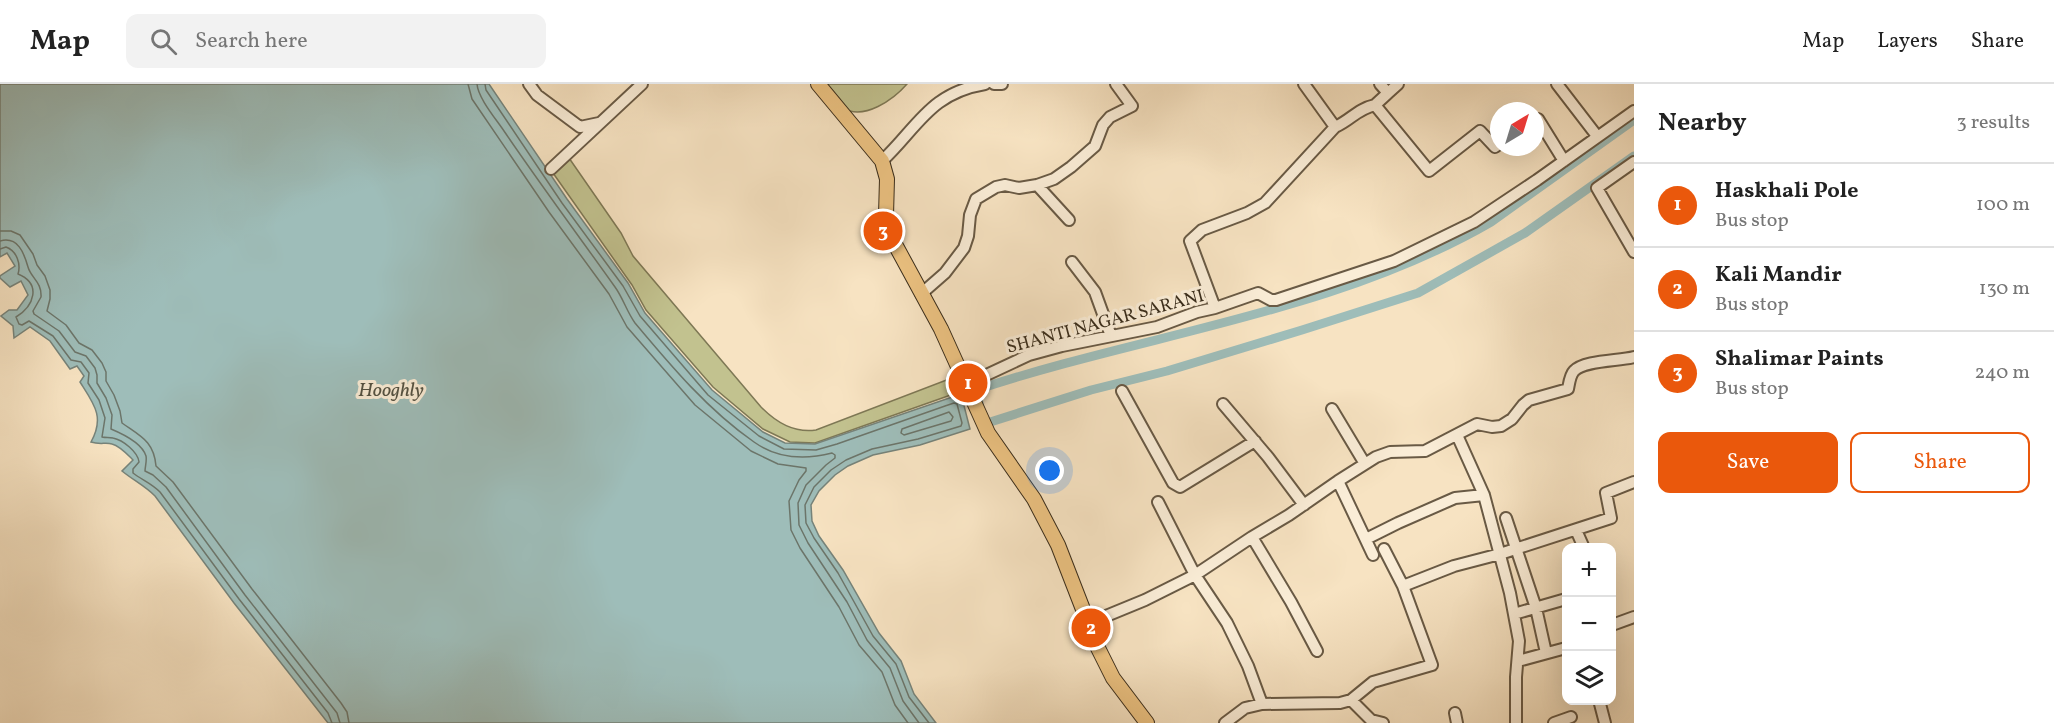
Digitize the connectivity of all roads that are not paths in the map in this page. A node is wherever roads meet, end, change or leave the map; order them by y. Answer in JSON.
{"nodes":[{"id":1,"x":529,"y":84,"type":"edge"},
{"id":2,"x":642,"y":84,"type":"edge"},
{"id":3,"x":818,"y":84,"type":"edge"},
{"id":4,"x":985,"y":84,"type":"edge"},
{"id":5,"x":993,"y":84,"type":"edge"},
{"id":6,"x":1002,"y":84,"type":"edge"},
{"id":7,"x":1116,"y":84,"type":"edge"},
{"id":8,"x":1304,"y":84,"type":"edge"},
{"id":9,"x":1380,"y":84,"type":"edge"},
{"id":10,"x":1398,"y":84,"type":"edge"},
{"id":11,"x":1557,"y":84,"type":"edge"},
{"id":12,"x":1388,"y":93,"type":"junction"},
{"id":13,"x":1375,"y":105,"type":"junction"},
{"id":14,"x":1634,"y":111,"type":"edge"},
{"id":15,"x":601,"y":122,"type":"junction"},
{"id":16,"x":1335,"y":127,"type":"junction"},
{"id":17,"x":1544,"y":128,"type":"edge"},
{"id":18,"x":1597,"y":136,"type":"junction"},
{"id":19,"x":1490,"y":142,"type":"edge"},
{"id":20,"x":1564,"y":160,"type":"junction"},
{"id":21,"x":882,"y":161,"type":"junction"},
{"id":22,"x":1634,"y":162,"type":"edge"},
{"id":23,"x":551,"y":169,"type":"dead end"},
{"id":24,"x":1037,"y":185,"type":"junction"},
{"id":25,"x":1069,"y":220,"type":"dead end"},
{"id":26,"x":1634,"y":252,"type":"edge"},
{"id":27,"x":1072,"y":262,"type":"dead end"},
{"id":28,"x":921,"y":294,"type":"junction"},
{"id":29,"x":1215,"y":308,"type":"junction"},
{"id":30,"x":1111,"y":336,"type":"junction"},
{"id":31,"x":1634,"y":357,"type":"edge"},
{"id":32,"x":968,"y":387,"type":"junction"},
{"id":33,"x":1122,"y":391,"type":"dead end"},
{"id":34,"x":1223,"y":404,"type":"dead end"},
{"id":35,"x":1332,"y":409,"type":"dead end"},
{"id":36,"x":1457,"y":435,"type":"junction"},
{"id":37,"x":1255,"y":441,"type":"junction"},
{"id":38,"x":1365,"y":464,"type":"junction"},
{"id":39,"x":1338,"y":481,"type":"junction"},
{"id":40,"x":1634,"y":482,"type":"edge"},
{"id":41,"x":1484,"y":495,"type":"junction"},
{"id":42,"x":1158,"y":502,"type":"dead end"},
{"id":43,"x":1304,"y":505,"type":"junction"},
{"id":44,"x":1506,"y":518,"type":"dead end"},
{"id":45,"x":1576,"y":530,"type":"junction"},
{"id":46,"x":1252,"y":537,"type":"junction"},
{"id":47,"x":1366,"y":539,"type":"junction"},
{"id":48,"x":1582,"y":543,"type":"edge"},
{"id":49,"x":1384,"y":549,"type":"dead end"},
{"id":50,"x":1516,"y":549,"type":"junction"},
{"id":51,"x":1500,"y":554,"type":"junction"},
{"id":52,"x":1373,"y":555,"type":"dead end"},
{"id":53,"x":1195,"y":575,"type":"junction"},
{"id":54,"x":1403,"y":586,"type":"junction"},
{"id":55,"x":1562,"y":600,"type":"edge"},
{"id":56,"x":1536,"y":608,"type":"junction"},
{"id":57,"x":1514,"y":614,"type":"junction"},
{"id":58,"x":1634,"y":617,"type":"edge"},
{"id":59,"x":1089,"y":622,"type":"junction"},
{"id":60,"x":1616,"y":623,"type":"edge"},
{"id":61,"x":1562,"y":649,"type":"edge"},
{"id":62,"x":1317,"y":651,"type":"dead end"},
{"id":63,"x":1546,"y":653,"type":"junction"},
{"id":64,"x":1518,"y":661,"type":"junction"},
{"id":65,"x":1352,"y":700,"type":"junction"},
{"id":66,"x":1262,"y":704,"type":"junction"},
{"id":67,"x":1600,"y":705,"type":"edge"},
{"id":68,"x":1571,"y":717,"type":"dead end"},
{"id":69,"x":1147,"y":723,"type":"edge"},
{"id":70,"x":1225,"y":723,"type":"edge"},
{"id":71,"x":1383,"y":723,"type":"edge"},
{"id":72,"x":1516,"y":723,"type":"edge"},
{"id":73,"x":1554,"y":723,"type":"edge"},
{"id":74,"x":1605,"y":723,"type":"edge"}],
"edges":[{"from":1,"to":15,"type":"street"},
{"from":2,"to":15,"type":"street"},
{"from":3,"to":21,"type":"main road"},
{"from":4,"to":21,"type":"street"},
{"from":5,"to":6,"type":"street"},
{"from":7,"to":24,"type":"street"},
{"from":8,"to":16,"type":"street"},
{"from":9,"to":12,"type":"street"},
{"from":10,"to":12,"type":"street"},
{"from":11,"to":18,"type":"street"},
{"from":12,"to":13,"type":"street"},
{"from":13,"to":16,"type":"street"},
{"from":13,"to":19,"type":"street"},
{"from":14,"to":18,"type":"street","name":"SHANTI NAGAR SARANI"},
{"from":15,"to":23,"type":"street"},
{"from":16,"to":29,"type":"street"},
{"from":17,"to":20,"type":"street"},
{"from":18,"to":20,"type":"street","name":"SHANTI NAGAR SARANI"},
{"from":20,"to":29,"type":"street","name":"SHANTI NAGAR SARANI"},
{"from":21,"to":28,"type":"main road"},
{"from":22,"to":26,"type":"street"},
{"from":24,"to":25,"type":"street"},
{"from":24,"to":28,"type":"street"},
{"from":27,"to":30,"type":"street"},
{"from":28,"to":32,"type":"main road"},
{"from":29,"to":30,"type":"street","name":"SHANTI NAGAR SARANI"},
{"from":30,"to":32,"type":"street","name":"SHANTI NAGAR SARANI"},
{"from":31,"to":36,"type":"street"},
{"from":32,"to":59,"type":"main road"},
{"from":33,"to":37,"type":"street"},
{"from":34,"to":37,"type":"street"},
{"from":35,"to":38,"type":"street"},
{"from":36,"to":38,"type":"street"},
{"from":36,"to":41,"type":"street"},
{"from":37,"to":43,"type":"street"},
{"from":38,"to":39,"type":"street"},
{"from":39,"to":43,"type":"street"},
{"from":39,"to":47,"type":"street"},
{"from":40,"to":45,"type":"street"},
{"from":41,"to":47,"type":"street"},
{"from":41,"to":51,"type":"street"},
{"from":42,"to":53,"type":"street"},
{"from":43,"to":46,"type":"street"},
{"from":44,"to":50,"type":"street"},
{"from":45,"to":48,"type":"street"},
{"from":45,"to":50,"type":"street"},
{"from":46,"to":53,"type":"street"},
{"from":46,"to":62,"type":"street"},
{"from":47,"to":52,"type":"street"},
{"from":49,"to":54,"type":"street"},
{"from":50,"to":51,"type":"street"},
{"from":50,"to":56,"type":"street"},
{"from":51,"to":54,"type":"street"},
{"from":51,"to":57,"type":"street"},
{"from":53,"to":59,"type":"street"},
{"from":53,"to":66,"type":"street"},
{"from":54,"to":65,"type":"street"},
{"from":55,"to":56,"type":"street"},
{"from":56,"to":57,"type":"street"},
{"from":56,"to":63,"type":"street"},
{"from":57,"to":64,"type":"street"},
{"from":58,"to":60,"type":"street"},
{"from":59,"to":69,"type":"main road"},
{"from":61,"to":63,"type":"street"},
{"from":63,"to":64,"type":"street"},
{"from":64,"to":72,"type":"street"},
{"from":65,"to":66,"type":"street"},
{"from":65,"to":71,"type":"street"},
{"from":66,"to":70,"type":"street"},
{"from":67,"to":74,"type":"street"},
{"from":68,"to":73,"type":"street"}]}
